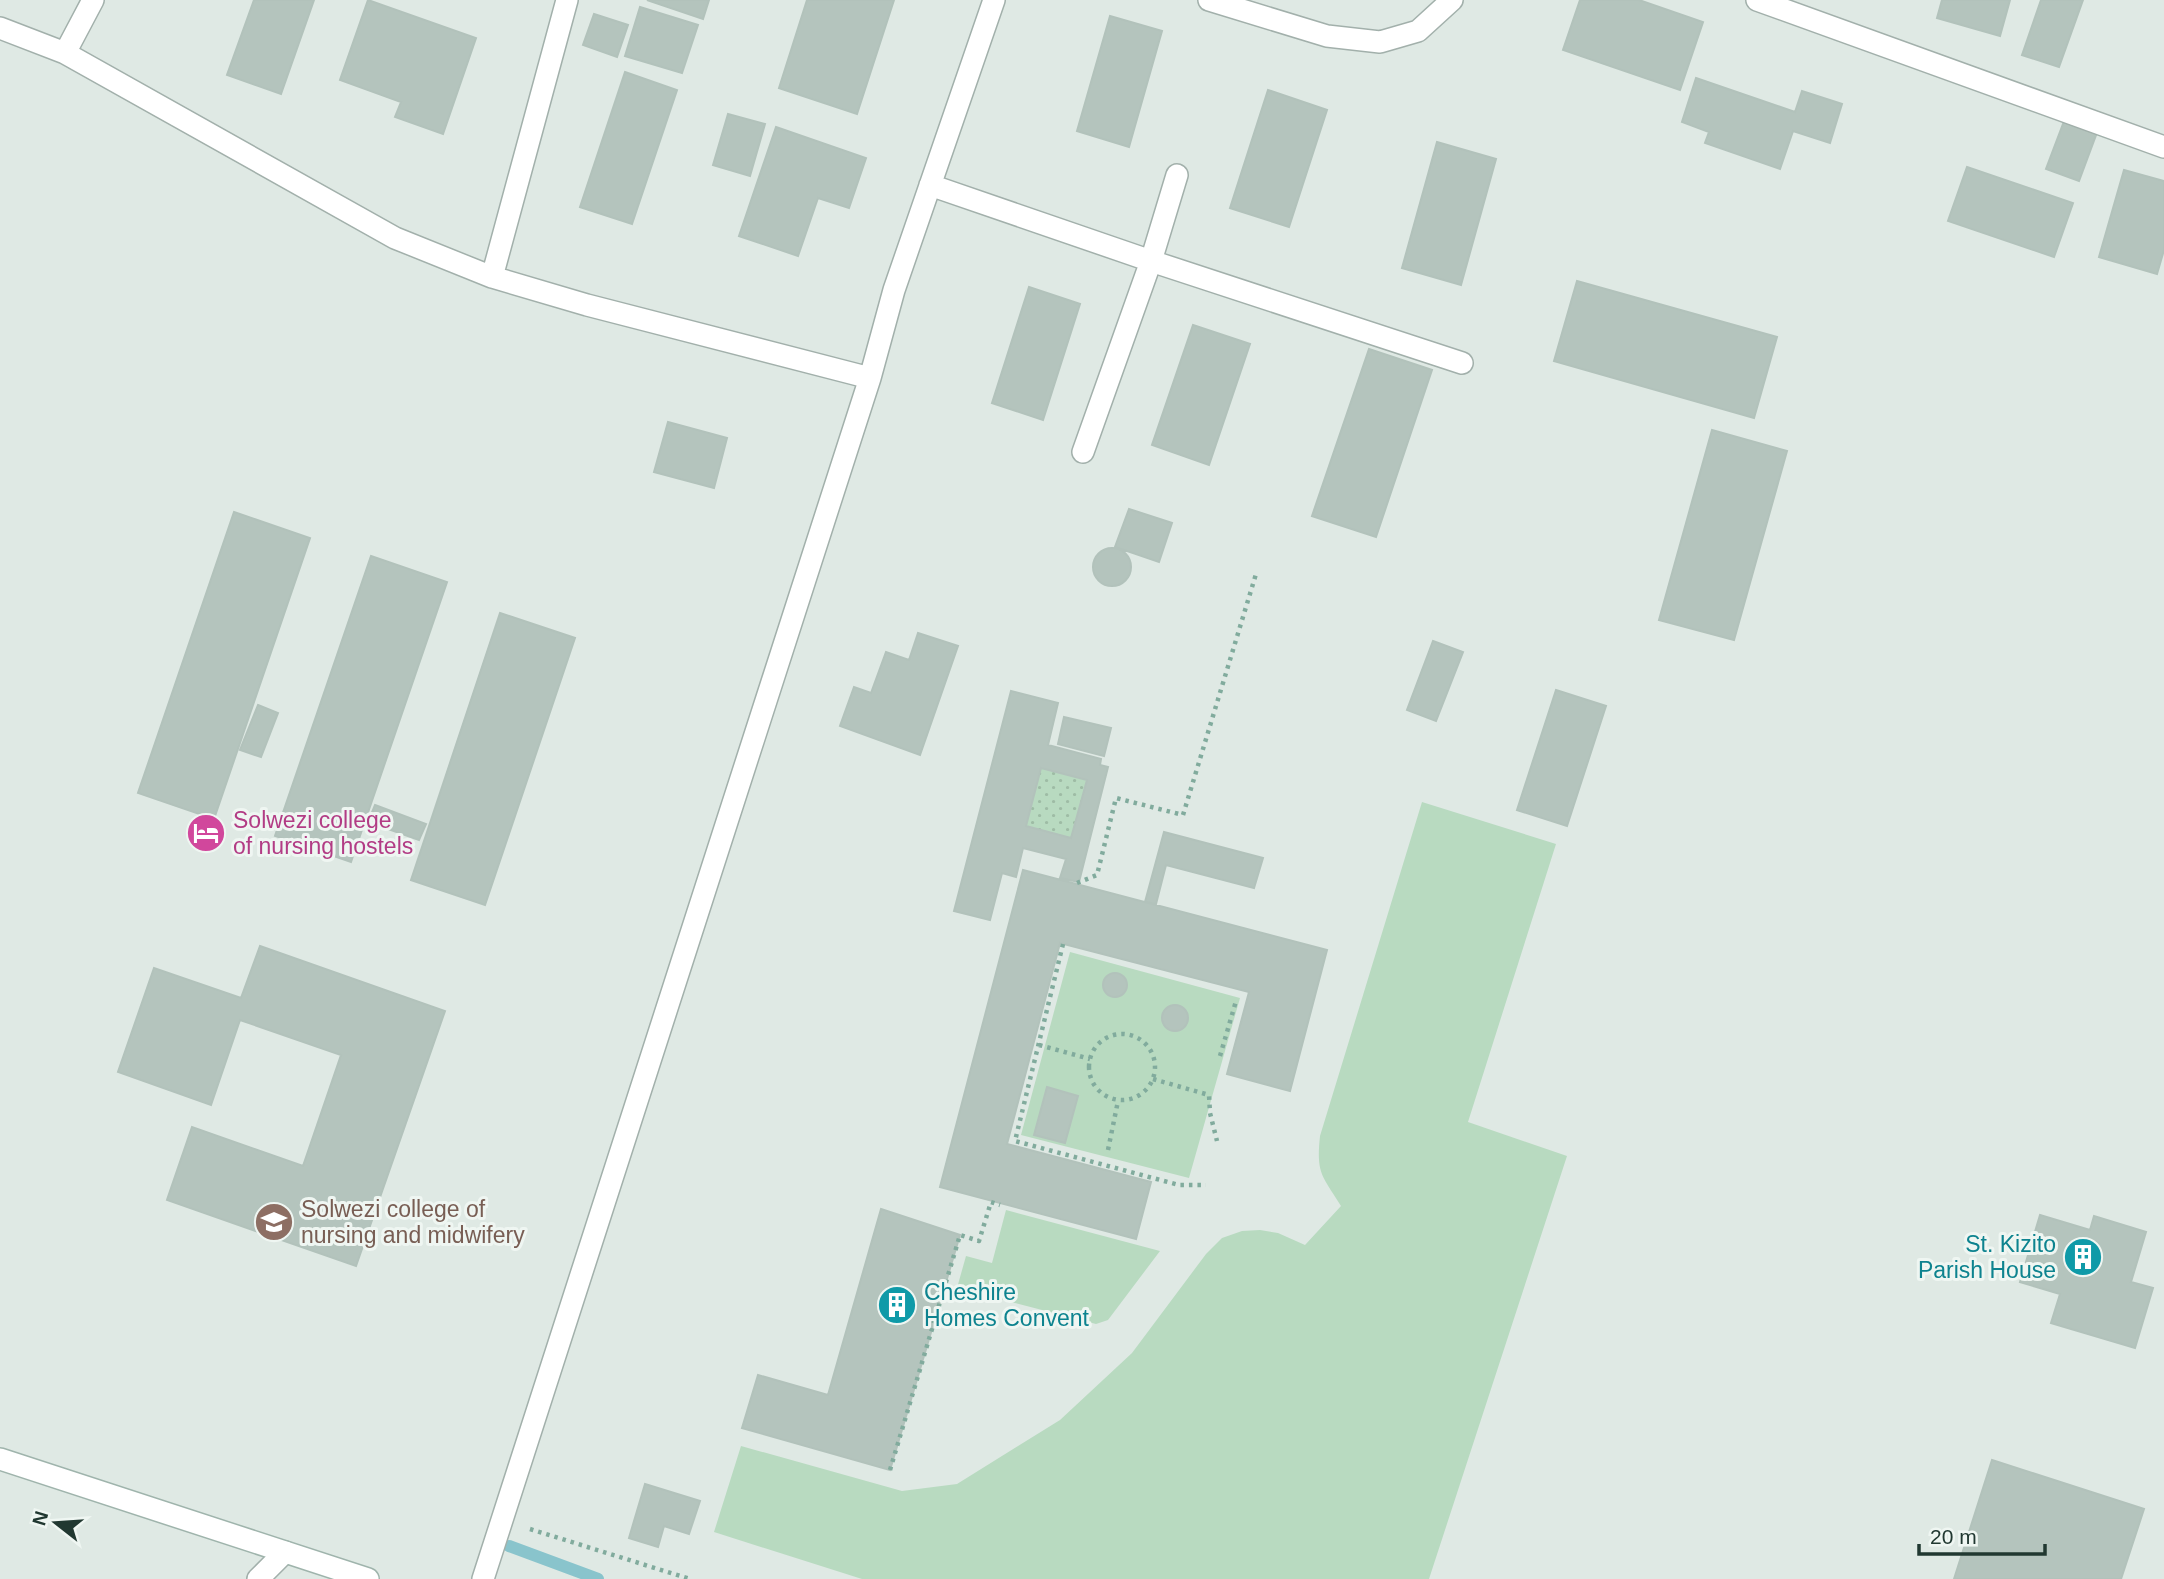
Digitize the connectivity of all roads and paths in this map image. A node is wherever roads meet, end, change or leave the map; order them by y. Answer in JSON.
{"nodes":[{"id":1,"x":93,"y":0,"type":"edge"},
{"id":2,"x":566,"y":0,"type":"edge"},
{"id":3,"x":994,"y":0,"type":"edge"},
{"id":4,"x":1209,"y":0,"type":"edge"},
{"id":5,"x":1452,"y":0,"type":"edge"},
{"id":6,"x":1757,"y":0,"type":"edge"},
{"id":7,"x":0,"y":28,"type":"edge"},
{"id":8,"x":65,"y":53,"type":"junction"},
{"id":9,"x":2164,"y":147,"type":"edge"},
{"id":10,"x":1177,"y":175,"type":"dead end"},
{"id":11,"x":930,"y":185,"type":"junction"},
{"id":12,"x":1151,"y":261,"type":"junction"},
{"id":13,"x":492,"y":277,"type":"junction"},
{"id":14,"x":1462,"y":363,"type":"dead end"},
{"id":15,"x":870,"y":378,"type":"junction"},
{"id":16,"x":1083,"y":452,"type":"dead end"},
{"id":17,"x":1256,"y":574,"type":"dead end"},
{"id":18,"x":1077,"y":883,"type":"dead end"},
{"id":19,"x":1063,"y":944,"type":"dead end"},
{"id":20,"x":1236,"y":1001,"type":"dead end"},
{"id":21,"x":1039,"y":1045,"type":"junction"},
{"id":22,"x":1220,"y":1056,"type":"dead end"},
{"id":23,"x":1090,"y":1059,"type":"junction"},
{"id":24,"x":1153,"y":1079,"type":"junction"},
{"id":25,"x":1118,"y":1101,"type":"junction"},
{"id":26,"x":1217,"y":1141,"type":"dead end"},
{"id":27,"x":1108,"y":1150,"type":"dead end"},
{"id":28,"x":1206,"y":1185,"type":"dead end"},
{"id":29,"x":1000,"y":1205,"type":"dead end"},
{"id":30,"x":0,"y":1459,"type":"edge"},
{"id":31,"x":890,"y":1470,"type":"dead end"},
{"id":32,"x":503,"y":1520,"type":"junction"},
{"id":33,"x":285,"y":1552,"type":"junction"},
{"id":34,"x":258,"y":1579,"type":"edge"},
{"id":35,"x":368,"y":1579,"type":"edge"},
{"id":36,"x":483,"y":1579,"type":"edge"},
{"id":37,"x":690,"y":1579,"type":"edge"}],
"edges":[{"from":1,"to":8,"type":"street"},
{"from":2,"to":13,"type":"street"},
{"from":3,"to":11,"type":"street"},
{"from":4,"to":5,"type":"street"},
{"from":6,"to":9,"type":"street"},
{"from":7,"to":8,"type":"street"},
{"from":8,"to":13,"type":"street"},
{"from":10,"to":12,"type":"street"},
{"from":11,"to":12,"type":"street"},
{"from":11,"to":15,"type":"street"},
{"from":12,"to":14,"type":"street"},
{"from":12,"to":16,"type":"street"},
{"from":13,"to":15,"type":"street"},
{"from":15,"to":32,"type":"street"},
{"from":17,"to":18,"type":"path"},
{"from":19,"to":21,"type":"path"},
{"from":20,"to":22,"type":"path"},
{"from":21,"to":23,"type":"path"},
{"from":21,"to":28,"type":"path"},
{"from":23,"to":24,"type":"path"},
{"from":23,"to":25,"type":"path"},
{"from":24,"to":25,"type":"path"},
{"from":24,"to":26,"type":"path"},
{"from":25,"to":27,"type":"path"},
{"from":29,"to":31,"type":"path"},
{"from":30,"to":33,"type":"street"},
{"from":32,"to":36,"type":"street"},
{"from":32,"to":37,"type":"path"},
{"from":33,"to":34,"type":"street"},
{"from":33,"to":35,"type":"street"}]}
